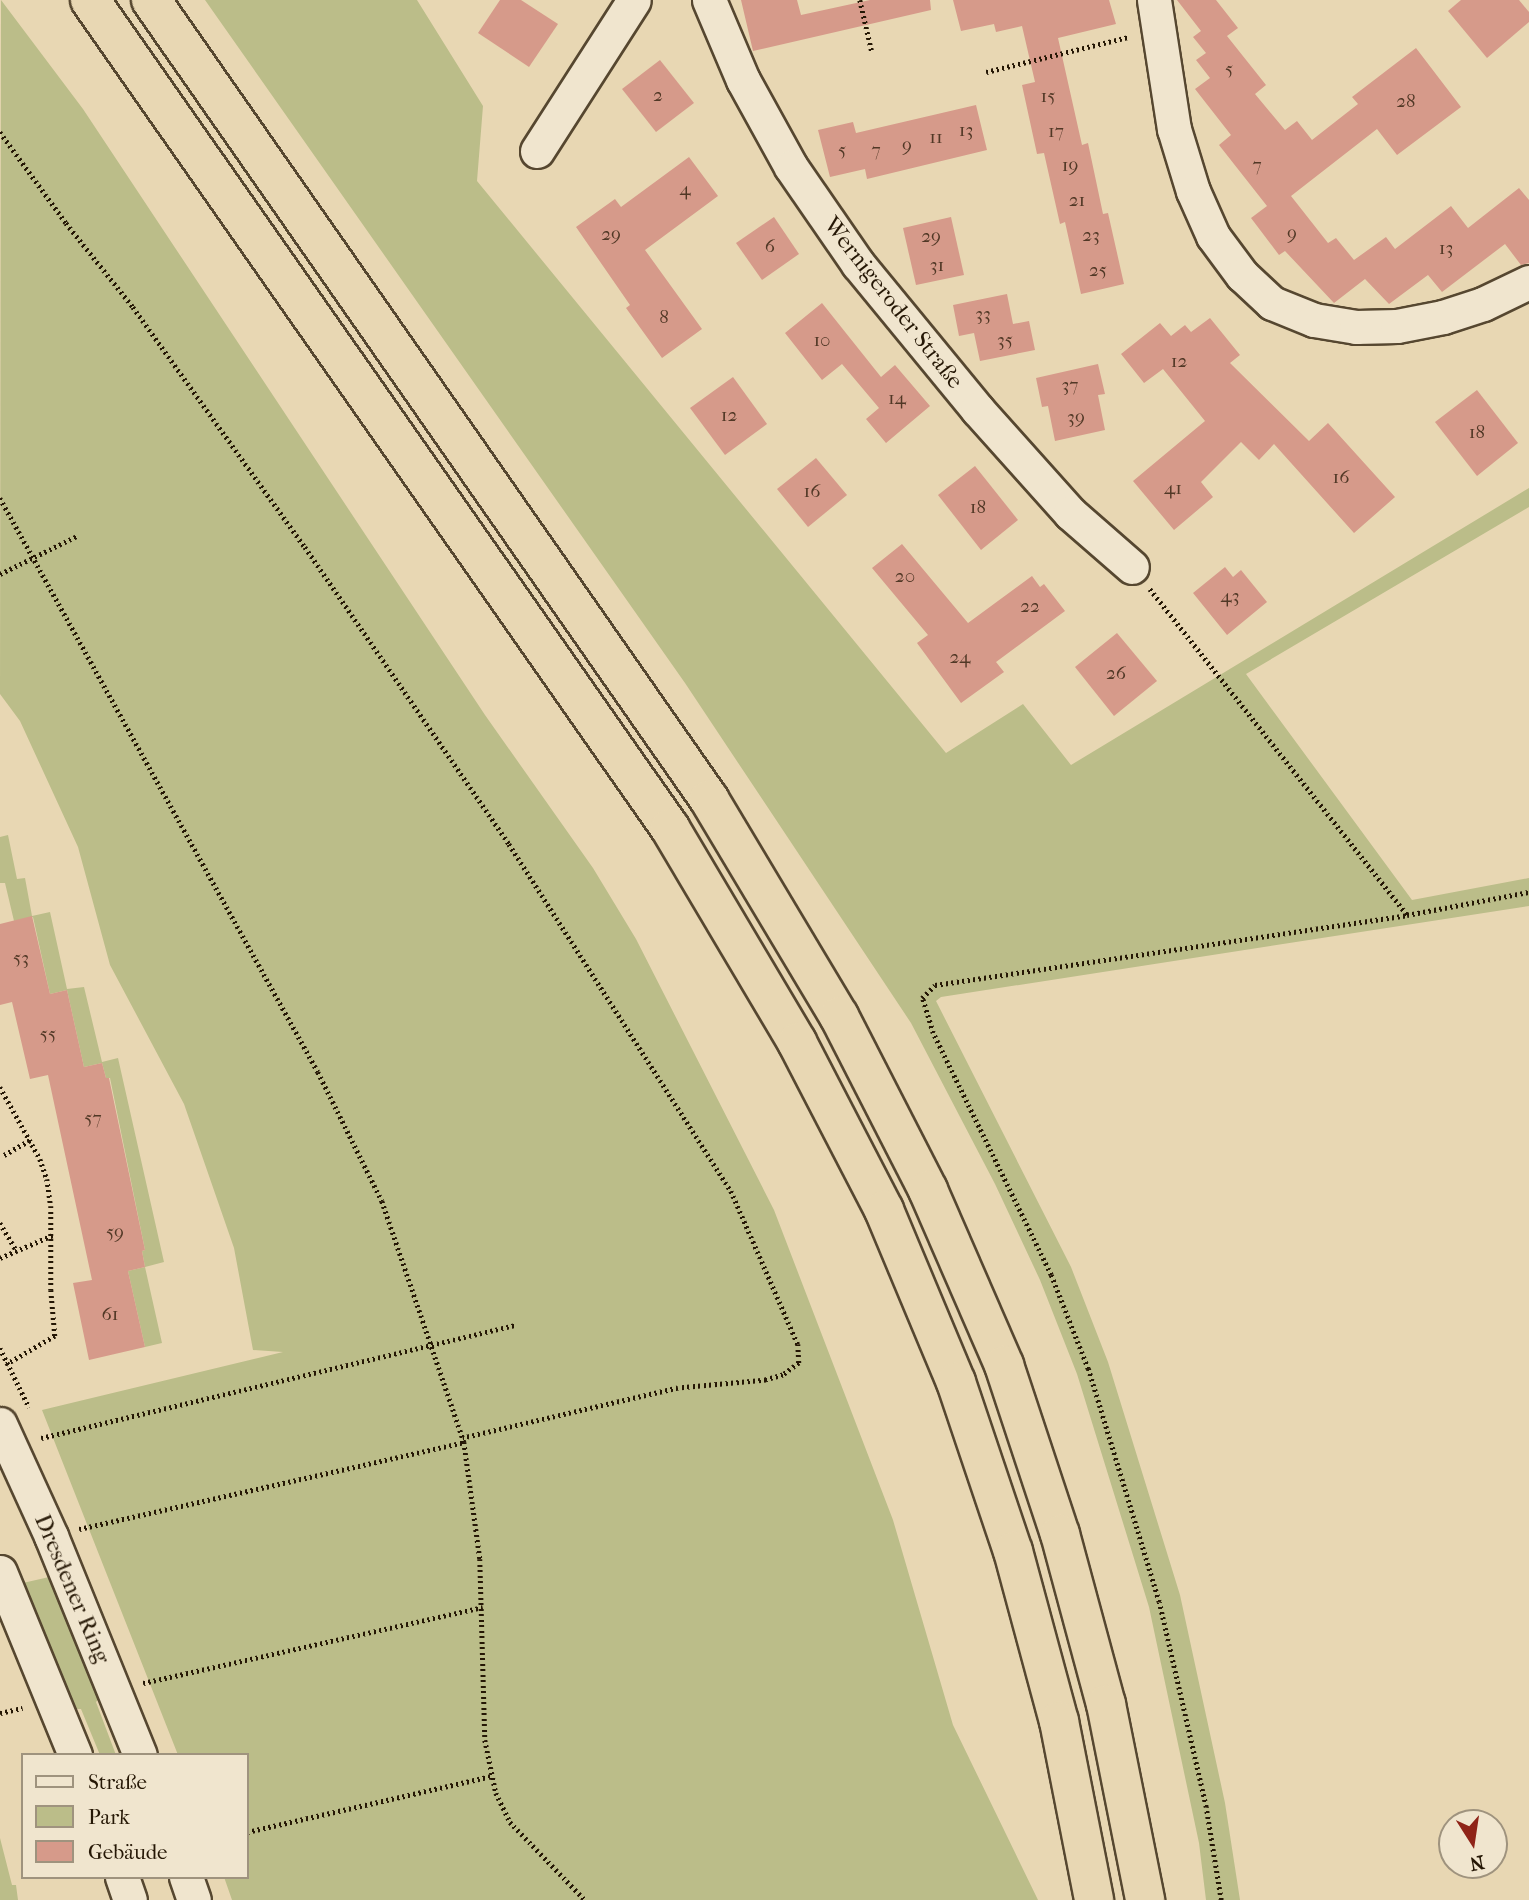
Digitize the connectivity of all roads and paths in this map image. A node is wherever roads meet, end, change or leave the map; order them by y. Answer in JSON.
{"nodes":[{"id":1,"x":90,"y":0,"type":"edge"},
{"id":2,"x":151,"y":0,"type":"edge"},
{"id":3,"x":634,"y":0,"type":"edge"},
{"id":4,"x":709,"y":0,"type":"edge"},
{"id":5,"x":860,"y":0,"type":"edge"},
{"id":6,"x":1156,"y":15,"type":"edge"},
{"id":7,"x":872,"y":52,"type":"dead end"},
{"id":8,"x":986,"y":72,"type":"dead end"},
{"id":9,"x":0,"y":132,"type":"edge"},
{"id":10,"x":537,"y":151,"type":"dead end"},
{"id":11,"x":1529,"y":282,"type":"edge"},
{"id":12,"x":0,"y":498,"type":"edge"},
{"id":13,"x":77,"y":536,"type":"dead end"},
{"id":14,"x":33,"y":558,"type":"junction"},
{"id":15,"x":1132,"y":567,"type":"joint"},
{"id":16,"x":0,"y":574,"type":"edge"},
{"id":17,"x":1529,"y":892,"type":"edge"},
{"id":18,"x":1407,"y":915,"type":"junction"},
{"id":19,"x":0,"y":1087,"type":"edge"},
{"id":20,"x":30,"y":1140,"type":"junction"},
{"id":21,"x":4,"y":1155,"type":"dead end"},
{"id":22,"x":0,"y":1223,"type":"edge"},
{"id":23,"x":53,"y":1235,"type":"junction"},
{"id":24,"x":17,"y":1251,"type":"junction"},
{"id":25,"x":0,"y":1258,"type":"edge"},
{"id":26,"x":517,"y":1325,"type":"dead end"},
{"id":27,"x":434,"y":1346,"type":"junction"},
{"id":28,"x":7,"y":1364,"type":"dead end"},
{"id":29,"x":0,"y":1424,"type":"edge"},
{"id":30,"x":41,"y":1438,"type":"dead end"},
{"id":31,"x":464,"y":1440,"type":"junction"},
{"id":32,"x":80,"y":1529,"type":"dead end"},
{"id":33,"x":0,"y":1572,"type":"edge"},
{"id":34,"x":483,"y":1607,"type":"junction"},
{"id":35,"x":143,"y":1683,"type":"dead end"},
{"id":36,"x":22,"y":1708,"type":"dead end"},
{"id":37,"x":0,"y":1713,"type":"edge"},
{"id":38,"x":74,"y":1753,"type":"edge"},
{"id":39,"x":139,"y":1753,"type":"edge"},
{"id":40,"x":492,"y":1776,"type":"junction"},
{"id":41,"x":248,"y":1832,"type":"edge"},
{"id":42,"x":123,"y":1879,"type":"edge"},
{"id":43,"x":187,"y":1879,"type":"edge"},
{"id":44,"x":130,"y":1900,"type":"edge"},
{"id":45,"x":194,"y":1900,"type":"edge"},
{"id":46,"x":585,"y":1900,"type":"edge"},
{"id":47,"x":1094,"y":1900,"type":"edge"},
{"id":48,"x":1145,"y":1900,"type":"edge"},
{"id":49,"x":1221,"y":1900,"type":"edge"}],
"edges":[{"from":1,"to":47,"type":"highway"},
{"from":2,"to":48,"type":"highway"},
{"from":3,"to":10,"type":"street"},
{"from":4,"to":15,"type":"street","name":"Wernigeroder Straße"},
{"from":5,"to":7,"type":"path"},
{"from":6,"to":8,"type":"path"},
{"from":6,"to":11,"type":"street"},
{"from":9,"to":31,"type":"path"},
{"from":12,"to":14,"type":"path"},
{"from":13,"to":14,"type":"path"},
{"from":14,"to":16,"type":"path"},
{"from":14,"to":27,"type":"path"},
{"from":15,"to":18,"type":"path"},
{"from":17,"to":18,"type":"path"},
{"from":18,"to":49,"type":"path"},
{"from":19,"to":20,"type":"path"},
{"from":20,"to":21,"type":"path"},
{"from":20,"to":23,"type":"path"},
{"from":22,"to":24,"type":"path"},
{"from":23,"to":24,"type":"path"},
{"from":23,"to":28,"type":"path"},
{"from":24,"to":25,"type":"path"},
{"from":26,"to":27,"type":"path"},
{"from":27,"to":30,"type":"path"},
{"from":27,"to":31,"type":"path"},
{"from":29,"to":39,"type":"street","name":"Dresdener Ring"},
{"from":31,"to":32,"type":"path"},
{"from":31,"to":34,"type":"path"},
{"from":33,"to":38,"type":"street"},
{"from":34,"to":35,"type":"path"},
{"from":34,"to":40,"type":"path"},
{"from":36,"to":37,"type":"path"},
{"from":40,"to":41,"type":"path"},
{"from":40,"to":46,"type":"path"},
{"from":42,"to":44,"type":"street"},
{"from":43,"to":45,"type":"street"}]}
